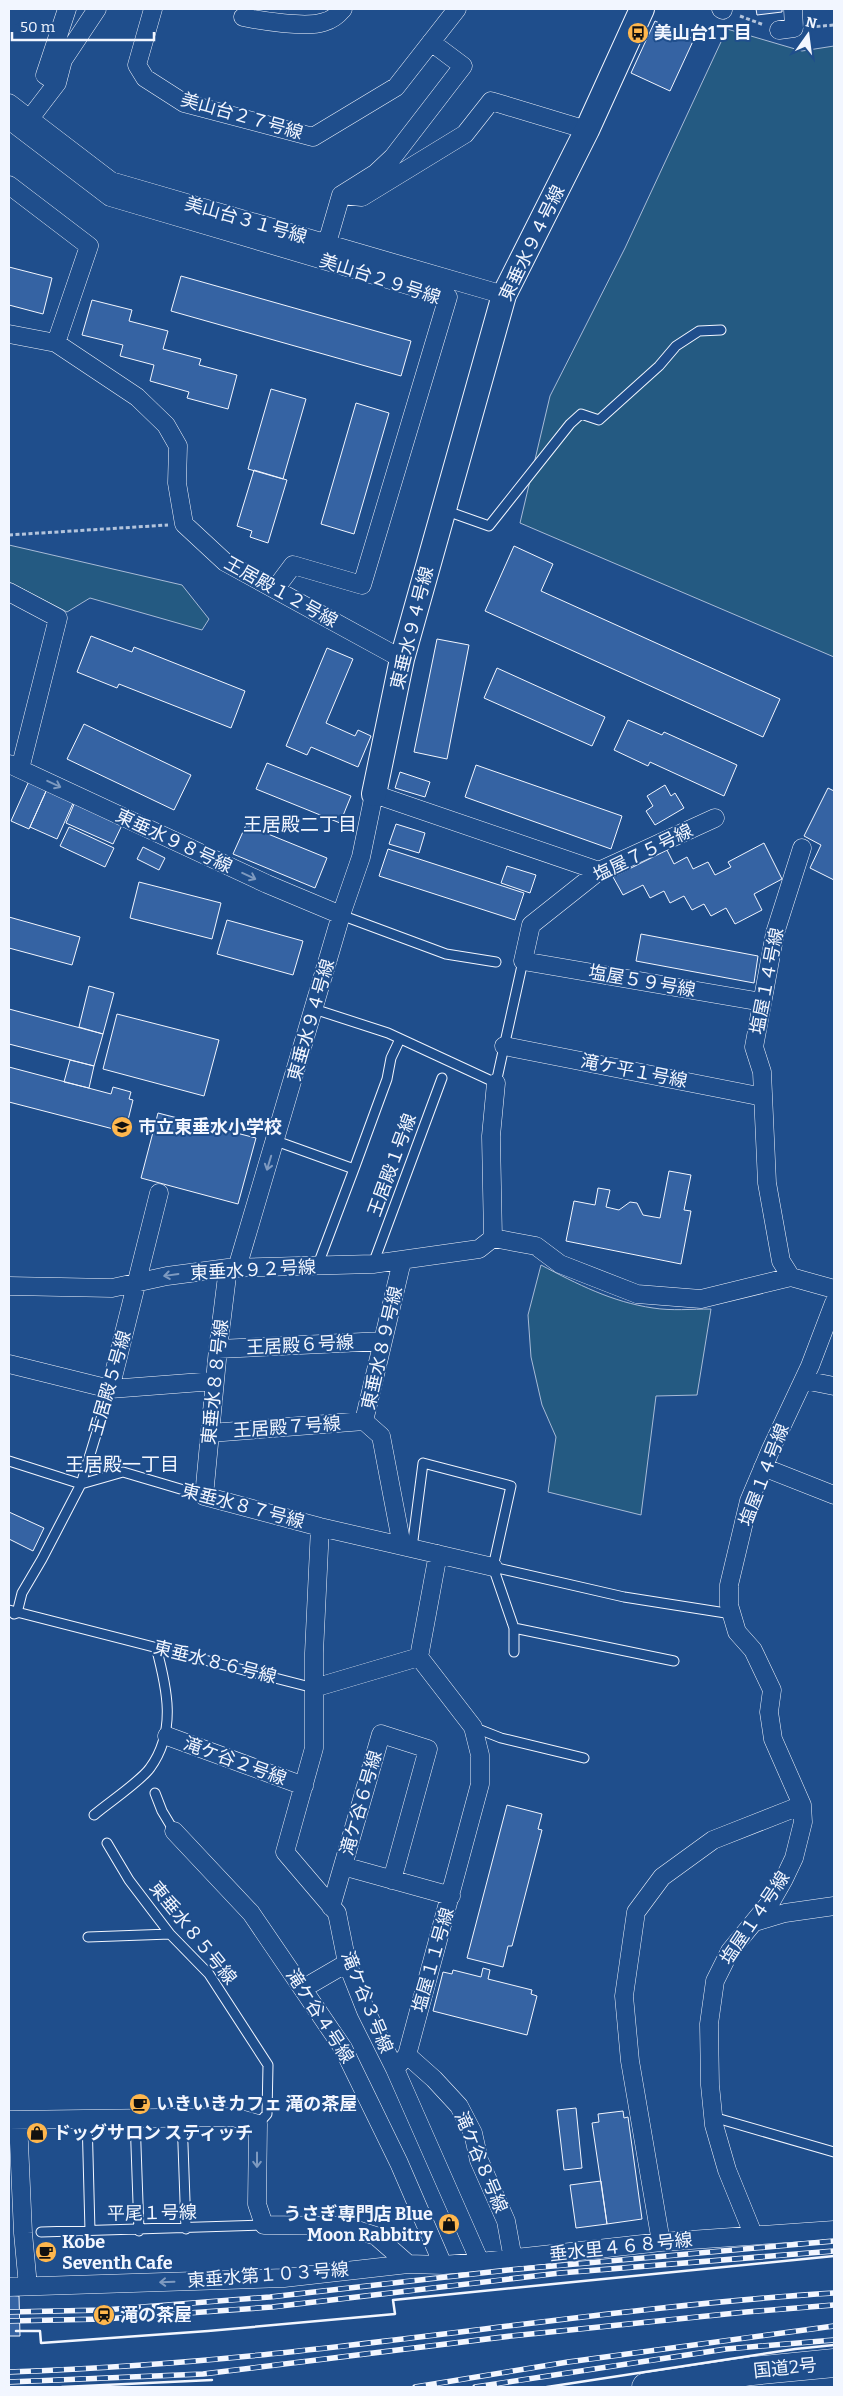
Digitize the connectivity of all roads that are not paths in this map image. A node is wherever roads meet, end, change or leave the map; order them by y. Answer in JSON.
{"nodes":[{"id":1,"x":67,"y":9,"type":"edge"},
{"id":2,"x":97,"y":9,"type":"edge"},
{"id":3,"x":153,"y":9,"type":"edge"},
{"id":4,"x":343,"y":9,"type":"edge"},
{"id":5,"x":457,"y":9,"type":"edge"},
{"id":6,"x":642,"y":9,"type":"edge"},
{"id":7,"x":793,"y":9,"type":"edge"},
{"id":8,"x":243,"y":17,"type":"dead end"},
{"id":9,"x":787,"y":29,"type":"road end"},
{"id":10,"x":431,"y":42,"type":"junction"},
{"id":11,"x":56,"y":83,"type":"junction"},
{"id":12,"x":9,"y":103,"type":"edge"},
{"id":13,"x":31,"y":117,"type":"junction"},
{"id":14,"x":9,"y":120,"type":"edge"},
{"id":15,"x":587,"y":130,"type":"junction"},
{"id":16,"x":9,"y":185,"type":"edge"},
{"id":17,"x":341,"y":195,"type":"junction"},
{"id":18,"x":327,"y":243,"type":"junction"},
{"id":19,"x":504,"y":295,"type":"junction"},
{"id":20,"x":721,"y":330,"type":"dead end"},
{"id":21,"x":9,"y":334,"type":"edge"},
{"id":22,"x":56,"y":343,"type":"junction"},
{"id":23,"x":442,"y":509,"type":"junction"},
{"id":24,"x":275,"y":590,"type":"junction"},
{"id":25,"x":9,"y":592,"type":"edge"},
{"id":26,"x":402,"y":659,"type":"junction"},
{"id":27,"x":12,"y":766,"type":"edge"},
{"id":28,"x":374,"y":794,"type":"junction"},
{"id":29,"x":715,"y":818,"type":"dead end"},
{"id":30,"x":802,"y":848,"type":"dead end"},
{"id":31,"x":599,"y":871,"type":"junction"},
{"id":32,"x":341,"y":915,"type":"junction"},
{"id":33,"x":523,"y":961,"type":"junction"},
{"id":34,"x":496,"y":962,"type":"dead end"},
{"id":35,"x":762,"y":1002,"type":"junction"},
{"id":36,"x":314,"y":1009,"type":"junction"},
{"id":37,"x":400,"y":1039,"type":"junction"},
{"id":38,"x":504,"y":1046,"type":"junction"},
{"id":39,"x":442,"y":1078,"type":"dead end"},
{"id":40,"x":496,"y":1083,"type":"junction"},
{"id":41,"x":763,"y":1097,"type":"junction"},
{"id":42,"x":276,"y":1141,"type":"junction"},
{"id":43,"x":354,"y":1169,"type":"junction"},
{"id":44,"x":159,"y":1194,"type":"dead end"},
{"id":45,"x":493,"y":1238,"type":"junction"},
{"id":46,"x":402,"y":1261,"type":"junction"},
{"id":47,"x":373,"y":1264,"type":"junction"},
{"id":48,"x":317,"y":1267,"type":"junction"},
{"id":49,"x":232,"y":1268,"type":"junction"},
{"id":50,"x":791,"y":1277,"type":"junction"},
{"id":51,"x":138,"y":1282,"type":"junction"},
{"id":52,"x":9,"y":1286,"type":"edge"},
{"id":53,"x":834,"y":1289,"type":"edge"},
{"id":54,"x":834,"y":1303,"type":"edge"},
{"id":55,"x":383,"y":1341,"type":"junction"},
{"id":56,"x":218,"y":1349,"type":"junction"},
{"id":57,"x":9,"y":1364,"type":"edge"},
{"id":58,"x":804,"y":1380,"type":"junction"},
{"id":59,"x":214,"y":1381,"type":"junction"},
{"id":60,"x":834,"y":1386,"type":"edge"},
{"id":61,"x":110,"y":1388,"type":"junction"},
{"id":62,"x":364,"y":1421,"type":"junction"},
{"id":63,"x":210,"y":1433,"type":"junction"},
{"id":64,"x":9,"y":1461,"type":"edge"},
{"id":65,"x":763,"y":1467,"type":"junction"},
{"id":66,"x":81,"y":1484,"type":"junction"},
{"id":67,"x":834,"y":1495,"type":"edge"},
{"id":68,"x":204,"y":1496,"type":"junction"},
{"id":69,"x":320,"y":1527,"type":"junction"},
{"id":70,"x":407,"y":1547,"type":"junction"},
{"id":71,"x":438,"y":1554,"type":"junction"},
{"id":72,"x":493,"y":1567,"type":"junction"},
{"id":73,"x":12,"y":1613,"type":"edge"},
{"id":74,"x":732,"y":1614,"type":"junction"},
{"id":75,"x":514,"y":1628,"type":"junction"},
{"id":76,"x":156,"y":1647,"type":"junction"},
{"id":77,"x":514,"y":1652,"type":"dead end"},
{"id":78,"x":420,"y":1657,"type":"junction"},
{"id":79,"x":674,"y":1661,"type":"dead end"},
{"id":80,"x":314,"y":1688,"type":"junction"},
{"id":81,"x":473,"y":1726,"type":"junction"},
{"id":82,"x":167,"y":1736,"type":"junction"},
{"id":83,"x":584,"y":1758,"type":"dead end"},
{"id":84,"x":304,"y":1786,"type":"junction"},
{"id":85,"x":155,"y":1793,"type":"dead end"},
{"id":86,"x":802,"y":1805,"type":"junction"},
{"id":87,"x":94,"y":1815,"type":"dead end"},
{"id":88,"x":174,"y":1831,"type":"joint"},
{"id":89,"x":107,"y":1843,"type":"dead end"},
{"id":90,"x":343,"y":1866,"type":"junction"},
{"id":91,"x":392,"y":1880,"type":"junction"},
{"id":92,"x":451,"y":1896,"type":"junction"},
{"id":93,"x":331,"y":1907,"type":"junction"},
{"id":94,"x":834,"y":1907,"type":"edge"},
{"id":95,"x":755,"y":1922,"type":"junction"},
{"id":96,"x":170,"y":1934,"type":"junction"},
{"id":97,"x":88,"y":1937,"type":"dead end"},
{"id":98,"x":347,"y":1963,"type":"junction"},
{"id":99,"x":304,"y":1988,"type":"junction"},
{"id":100,"x":407,"y":2055,"type":"junction"},
{"id":101,"x":395,"y":2069,"type":"junction"},
{"id":102,"x":713,"y":2117,"type":"junction"},
{"id":103,"x":88,"y":2118,"type":"junction"},
{"id":104,"x":135,"y":2118,"type":"junction"},
{"id":105,"x":182,"y":2118,"type":"junction"},
{"id":106,"x":13,"y":2120,"type":"edge"},
{"id":107,"x":258,"y":2124,"type":"junction"},
{"id":108,"x":834,"y":2152,"type":"edge"},
{"id":109,"x":15,"y":2198,"type":"edge"},
{"id":110,"x":264,"y":2225,"type":"junction"},
{"id":111,"x":186,"y":2229,"type":"junction"},
{"id":112,"x":834,"y":2230,"type":"edge"},
{"id":113,"x":90,"y":2231,"type":"junction"},
{"id":114,"x":139,"y":2231,"type":"junction"},
{"id":115,"x":42,"y":2232,"type":"dead end"},
{"id":116,"x":753,"y":2234,"type":"junction"},
{"id":117,"x":661,"y":2242,"type":"junction"},
{"id":118,"x":513,"y":2259,"type":"junction"},
{"id":119,"x":480,"y":2262,"type":"junction"},
{"id":120,"x":408,"y":2264,"type":"junction"},
{"id":121,"x":443,"y":2265,"type":"junction"},
{"id":122,"x":28,"y":2286,"type":"junction"},
{"id":123,"x":9,"y":2287,"type":"edge"},
{"id":124,"x":834,"y":2363,"type":"edge"},
{"id":125,"x":646,"y":2387,"type":"edge"}],
"edges":[{"from":1,"to":11,"type":"street"},
{"from":2,"to":11,"type":"street"},
{"from":3,"to":10,"type":"street","name":"美山台２７号線"},
{"from":4,"to":8,"type":"street"},
{"from":5,"to":10,"type":"street","name":"美山台２７号線"},
{"from":6,"to":15,"type":"street","name":"東垂水９４号線"},
{"from":7,"to":9,"type":"street"},
{"from":10,"to":17,"type":"street"},
{"from":11,"to":13,"type":"street"},
{"from":12,"to":13,"type":"street","name":"美山台３１号線"},
{"from":13,"to":18,"type":"street","name":"美山台３１号線"},
{"from":14,"to":24,"type":"street","name":"美山台２９号線"},
{"from":15,"to":17,"type":"street"},
{"from":15,"to":19,"type":"street","name":"東垂水９４号線"},
{"from":16,"to":22,"type":"street"},
{"from":17,"to":18,"type":"street"},
{"from":18,"to":19,"type":"street","name":"美山台３１号線"},
{"from":19,"to":23,"type":"street","name":"東垂水９４号線"},
{"from":20,"to":23,"type":"lane"},
{"from":21,"to":22,"type":"street"},
{"from":22,"to":24,"type":"street","name":"王居殿１２号線"},
{"from":23,"to":26,"type":"street","name":"東垂水９４号線"},
{"from":24,"to":26,"type":"street","name":"王居殿１２号線"},
{"from":25,"to":27,"type":"street"},
{"from":26,"to":28,"type":"street","name":"東垂水９４号線"},
{"from":27,"to":32,"type":"street","name":"東垂水９８号線","one_way":true},
{"from":28,"to":31,"type":"street"},
{"from":28,"to":32,"type":"street","name":"東垂水９４号線"},
{"from":29,"to":31,"type":"street","name":"塩屋７５号線"},
{"from":30,"to":35,"type":"street","name":"塩屋１４号線"},
{"from":31,"to":33,"type":"street","name":"塩屋７５号線"},
{"from":32,"to":34,"type":"lane"},
{"from":32,"to":36,"type":"street","name":"東垂水９４号線"},
{"from":33,"to":35,"type":"street","name":"塩屋５９号線"},
{"from":33,"to":38,"type":"lane"},
{"from":35,"to":41,"type":"street","name":"塩屋１４号線"},
{"from":36,"to":37,"type":"lane"},
{"from":36,"to":42,"type":"street","name":"東垂水９４号線"},
{"from":37,"to":40,"type":"lane"},
{"from":37,"to":43,"type":"lane"},
{"from":38,"to":40,"type":"lane"},
{"from":38,"to":41,"type":"street","name":"滝ケ平１号線"},
{"from":39,"to":47,"type":"lane","name":"王居殿１号線"},
{"from":40,"to":45,"type":"street"},
{"from":41,"to":50,"type":"street","name":"塩屋１４号線"},
{"from":42,"to":43,"type":"lane"},
{"from":42,"to":49,"type":"street","name":"東垂水９４号線","one_way":true},
{"from":43,"to":48,"type":"lane"},
{"from":44,"to":51,"type":"street","name":"王居殿５号線"},
{"from":45,"to":46,"type":"street","name":"東垂水９２号線"},
{"from":45,"to":50,"type":"street"},
{"from":46,"to":47,"type":"street","name":"東垂水９２号線"},
{"from":46,"to":55,"type":"street","name":"東垂水８９号線"},
{"from":47,"to":48,"type":"street","name":"東垂水９２号線"},
{"from":48,"to":49,"type":"street","name":"東垂水９２号線"},
{"from":49,"to":51,"type":"street","name":"東垂水９２号線","one_way":true},
{"from":49,"to":56,"type":"street","name":"東垂水８８号線"},
{"from":50,"to":53,"type":"street"},
{"from":51,"to":52,"type":"street","name":"東垂水９２号線"},
{"from":51,"to":61,"type":"street","name":"王居殿５号線"},
{"from":54,"to":58,"type":"street","name":"塩屋１４号線"},
{"from":55,"to":56,"type":"street","name":"王居殿６号線"},
{"from":55,"to":62,"type":"street","name":"東垂水８９号線"},
{"from":56,"to":59,"type":"street","name":"東垂水８８号線"},
{"from":57,"to":61,"type":"street"},
{"from":58,"to":60,"type":"street"},
{"from":58,"to":65,"type":"street","name":"塩屋１４号線"},
{"from":59,"to":61,"type":"street"},
{"from":59,"to":63,"type":"street","name":"東垂水８８号線"},
{"from":61,"to":66,"type":"lane","name":"王居殿５号線"},
{"from":62,"to":63,"type":"street","name":"王居殿７号線"},
{"from":62,"to":70,"type":"street","name":"東垂水８９号線"},
{"from":63,"to":68,"type":"street","name":"東垂水８８号線"},
{"from":64,"to":66,"type":"lane"},
{"from":65,"to":67,"type":"street"},
{"from":65,"to":74,"type":"street","name":"塩屋１４号線"},
{"from":66,"to":68,"type":"lane","name":"東垂水８７号線"},
{"from":66,"to":73,"type":"lane"},
{"from":68,"to":69,"type":"street","name":"東垂水８７号線"},
{"from":69,"to":70,"type":"street","name":"東垂水８７号線"},
{"from":69,"to":80,"type":"street","name":"滝ケ谷３号線"},
{"from":70,"to":71,"type":"street","name":"東垂水８７号線"},
{"from":70,"to":72,"type":"lane"},
{"from":71,"to":72,"type":"street","name":"東垂水８７号線"},
{"from":71,"to":78,"type":"street"},
{"from":72,"to":74,"type":"lane"},
{"from":72,"to":75,"type":"lane"},
{"from":73,"to":76,"type":"lane","name":"東垂水８６号線"},
{"from":74,"to":86,"type":"street","name":"塩屋１４号線"},
{"from":75,"to":77,"type":"lane"},
{"from":75,"to":79,"type":"lane"},
{"from":76,"to":80,"type":"lane","name":"東垂水８６号線"},
{"from":76,"to":82,"type":"lane"},
{"from":78,"to":80,"type":"street"},
{"from":78,"to":81,"type":"street","name":"塩屋１１号線"},
{"from":80,"to":84,"type":"street","name":"滝ケ谷３号線"},
{"from":81,"to":83,"type":"lane"},
{"from":81,"to":92,"type":"street","name":"塩屋１１号線"},
{"from":82,"to":84,"type":"street","name":"滝ケ谷２号線"},
{"from":82,"to":87,"type":"lane"},
{"from":84,"to":93,"type":"street","name":"滝ケ谷３号線"},
{"from":85,"to":88,"type":"lane","name":"滝ケ谷４号線"},
{"from":86,"to":95,"type":"street","name":"塩屋１４号線"},
{"from":86,"to":117,"type":"street"},
{"from":88,"to":99,"type":"street","name":"滝ケ谷４号線"},
{"from":89,"to":96,"type":"lane","name":"東垂水８５号線"},
{"from":90,"to":91,"type":"street"},
{"from":90,"to":91,"type":"street","name":"滝ケ谷６号線"},
{"from":90,"to":93,"type":"street","name":"滝ケ谷６号線"},
{"from":91,"to":92,"type":"street"},
{"from":92,"to":100,"type":"street","name":"塩屋１１号線"},
{"from":93,"to":98,"type":"street","name":"滝ケ谷３号線"},
{"from":94,"to":95,"type":"street"},
{"from":95,"to":102,"type":"street","name":"塩屋１４号線"},
{"from":96,"to":97,"type":"lane"},
{"from":96,"to":107,"type":"lane","name":"東垂水８５号線"},
{"from":98,"to":99,"type":"street"},
{"from":98,"to":101,"type":"street","name":"滝ケ谷３号線"},
{"from":99,"to":121,"type":"street","name":"滝ケ谷４号線"},
{"from":100,"to":101,"type":"street","name":"塩屋１１号線"},
{"from":100,"to":118,"type":"street","name":"滝ケ谷８号線"},
{"from":101,"to":119,"type":"street"},
{"from":102,"to":108,"type":"lane"},
{"from":102,"to":116,"type":"street","name":"塩屋１４号線"},
{"from":103,"to":104,"type":"street"},
{"from":103,"to":106,"type":"street"},
{"from":103,"to":113,"type":"lane"},
{"from":104,"to":105,"type":"street"},
{"from":104,"to":114,"type":"lane"},
{"from":105,"to":107,"type":"street"},
{"from":105,"to":111,"type":"lane"},
{"from":106,"to":109,"type":"street"},
{"from":107,"to":110,"type":"street","one_way":true},
{"from":109,"to":122,"type":"street"},
{"from":110,"to":111,"type":"lane","name":"平尾１号線"},
{"from":110,"to":120,"type":"street"},
{"from":111,"to":114,"type":"lane","name":"平尾１号線"},
{"from":112,"to":116,"type":"street","name":"垂水里４６８号線"},
{"from":113,"to":114,"type":"lane","name":"平尾１号線"},
{"from":113,"to":115,"type":"lane","name":"平尾１号線"},
{"from":116,"to":117,"type":"street","name":"垂水里４６８号線"},
{"from":117,"to":118,"type":"street","name":"垂水里４６８号線"},
{"from":118,"to":119,"type":"street","name":"垂水里４６８号線"},
{"from":119,"to":121,"type":"street","name":"垂水里４６８号線"},
{"from":120,"to":121,"type":"street","name":"垂水里４６８号線"},
{"from":120,"to":122,"type":"street","name":"東垂水第１０３号線","one_way":true},
{"from":122,"to":123,"type":"street","name":"東垂水第１０３号線"},
{"from":124,"to":125,"type":"highway","name":"国道2号"}]}
